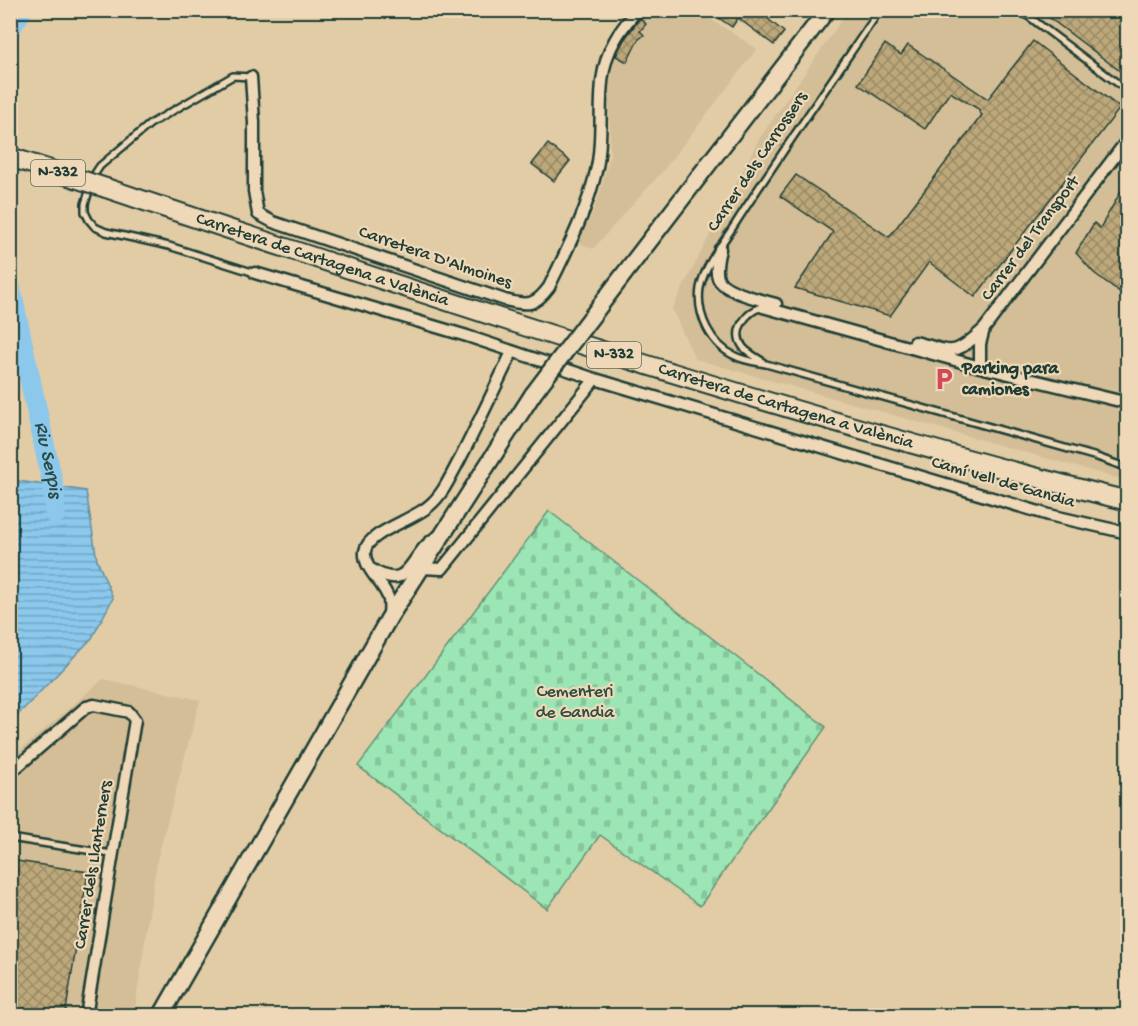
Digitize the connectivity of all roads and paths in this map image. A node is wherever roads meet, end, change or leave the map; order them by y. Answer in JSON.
{"nodes":[{"id":1,"x":637,"y":10,"type":"edge"},
{"id":2,"x":827,"y":10,"type":"edge"},
{"id":3,"x":880,"y":10,"type":"edge"},
{"id":4,"x":1020,"y":10,"type":"edge"},
{"id":5,"x":250,"y":77,"type":"joint"},
{"id":6,"x":1128,"y":91,"type":"edge"},
{"id":7,"x":1128,"y":139,"type":"edge"},
{"id":8,"x":10,"y":157,"type":"edge"},
{"id":9,"x":720,"y":249,"type":"junction"},
{"id":10,"x":255,"y":273,"type":"joint"},
{"id":11,"x":763,"y":307,"type":"joint"},
{"id":12,"x":984,"y":329,"type":"junction"},
{"id":13,"x":512,"y":352,"type":"junction"},
{"id":14,"x":766,"y":364,"type":"junction"},
{"id":15,"x":980,"y":367,"type":"junction"},
{"id":16,"x":595,"y":379,"type":"junction"},
{"id":17,"x":1128,"y":403,"type":"edge"},
{"id":18,"x":1128,"y":468,"type":"edge"},
{"id":19,"x":1128,"y":501,"type":"edge"},
{"id":20,"x":1128,"y":533,"type":"edge"},
{"id":21,"x":441,"y":535,"type":"junction"},
{"id":22,"x":369,"y":567,"type":"junction"},
{"id":23,"x":421,"y":568,"type":"junction"},
{"id":24,"x":388,"y":618,"type":"junction"},
{"id":25,"x":10,"y":773,"type":"edge"},
{"id":26,"x":10,"y":838,"type":"edge"},
{"id":27,"x":112,"y":854,"type":"junction"},
{"id":28,"x":86,"y":1016,"type":"edge"},
{"id":29,"x":161,"y":1016,"type":"edge"}],
"edges":[{"from":1,"to":5,"type":"street","name":"Carretera D'Almoines"},
{"from":2,"to":21,"type":"main road","bridge":true},
{"from":3,"to":9,"type":"lane","name":"Carrer dels Carrossers"},
{"from":4,"to":6,"type":"lane"},
{"from":5,"to":10,"type":"lane"},
{"from":7,"to":12,"type":"street","name":"Carrer del Transport"},
{"from":8,"to":19,"type":"highway","name":"Carretera de Cartagena a València","number":"N-332","bridge":true},
{"from":9,"to":12,"type":"street","name":"Carrer dels Carrossers"},
{"from":9,"to":14,"type":"lane"},
{"from":10,"to":13,"type":"street","name":"Camí vell de Gandia"},
{"from":11,"to":14,"type":"lane"},
{"from":11,"to":15,"type":"street"},
{"from":12,"to":15,"type":"street","name":"Carrer del Transport"},
{"from":13,"to":16,"type":"street","name":"Camí vell de Gandia"},
{"from":13,"to":22,"type":"street"},
{"from":14,"to":18,"type":"lane"},
{"from":15,"to":17,"type":"street"},
{"from":16,"to":20,"type":"street","name":"Camí vell de Gandia"},
{"from":16,"to":23,"type":"street"},
{"from":21,"to":22,"type":"street"},
{"from":21,"to":23,"type":"main road"},
{"from":22,"to":24,"type":"street"},
{"from":23,"to":24,"type":"main road"},
{"from":24,"to":29,"type":"main road"},
{"from":25,"to":27,"type":"street","name":"Carrer dels Llanterners"},
{"from":26,"to":27,"type":"lane"},
{"from":27,"to":28,"type":"street","name":"Carrer dels Llanterners"}]}
